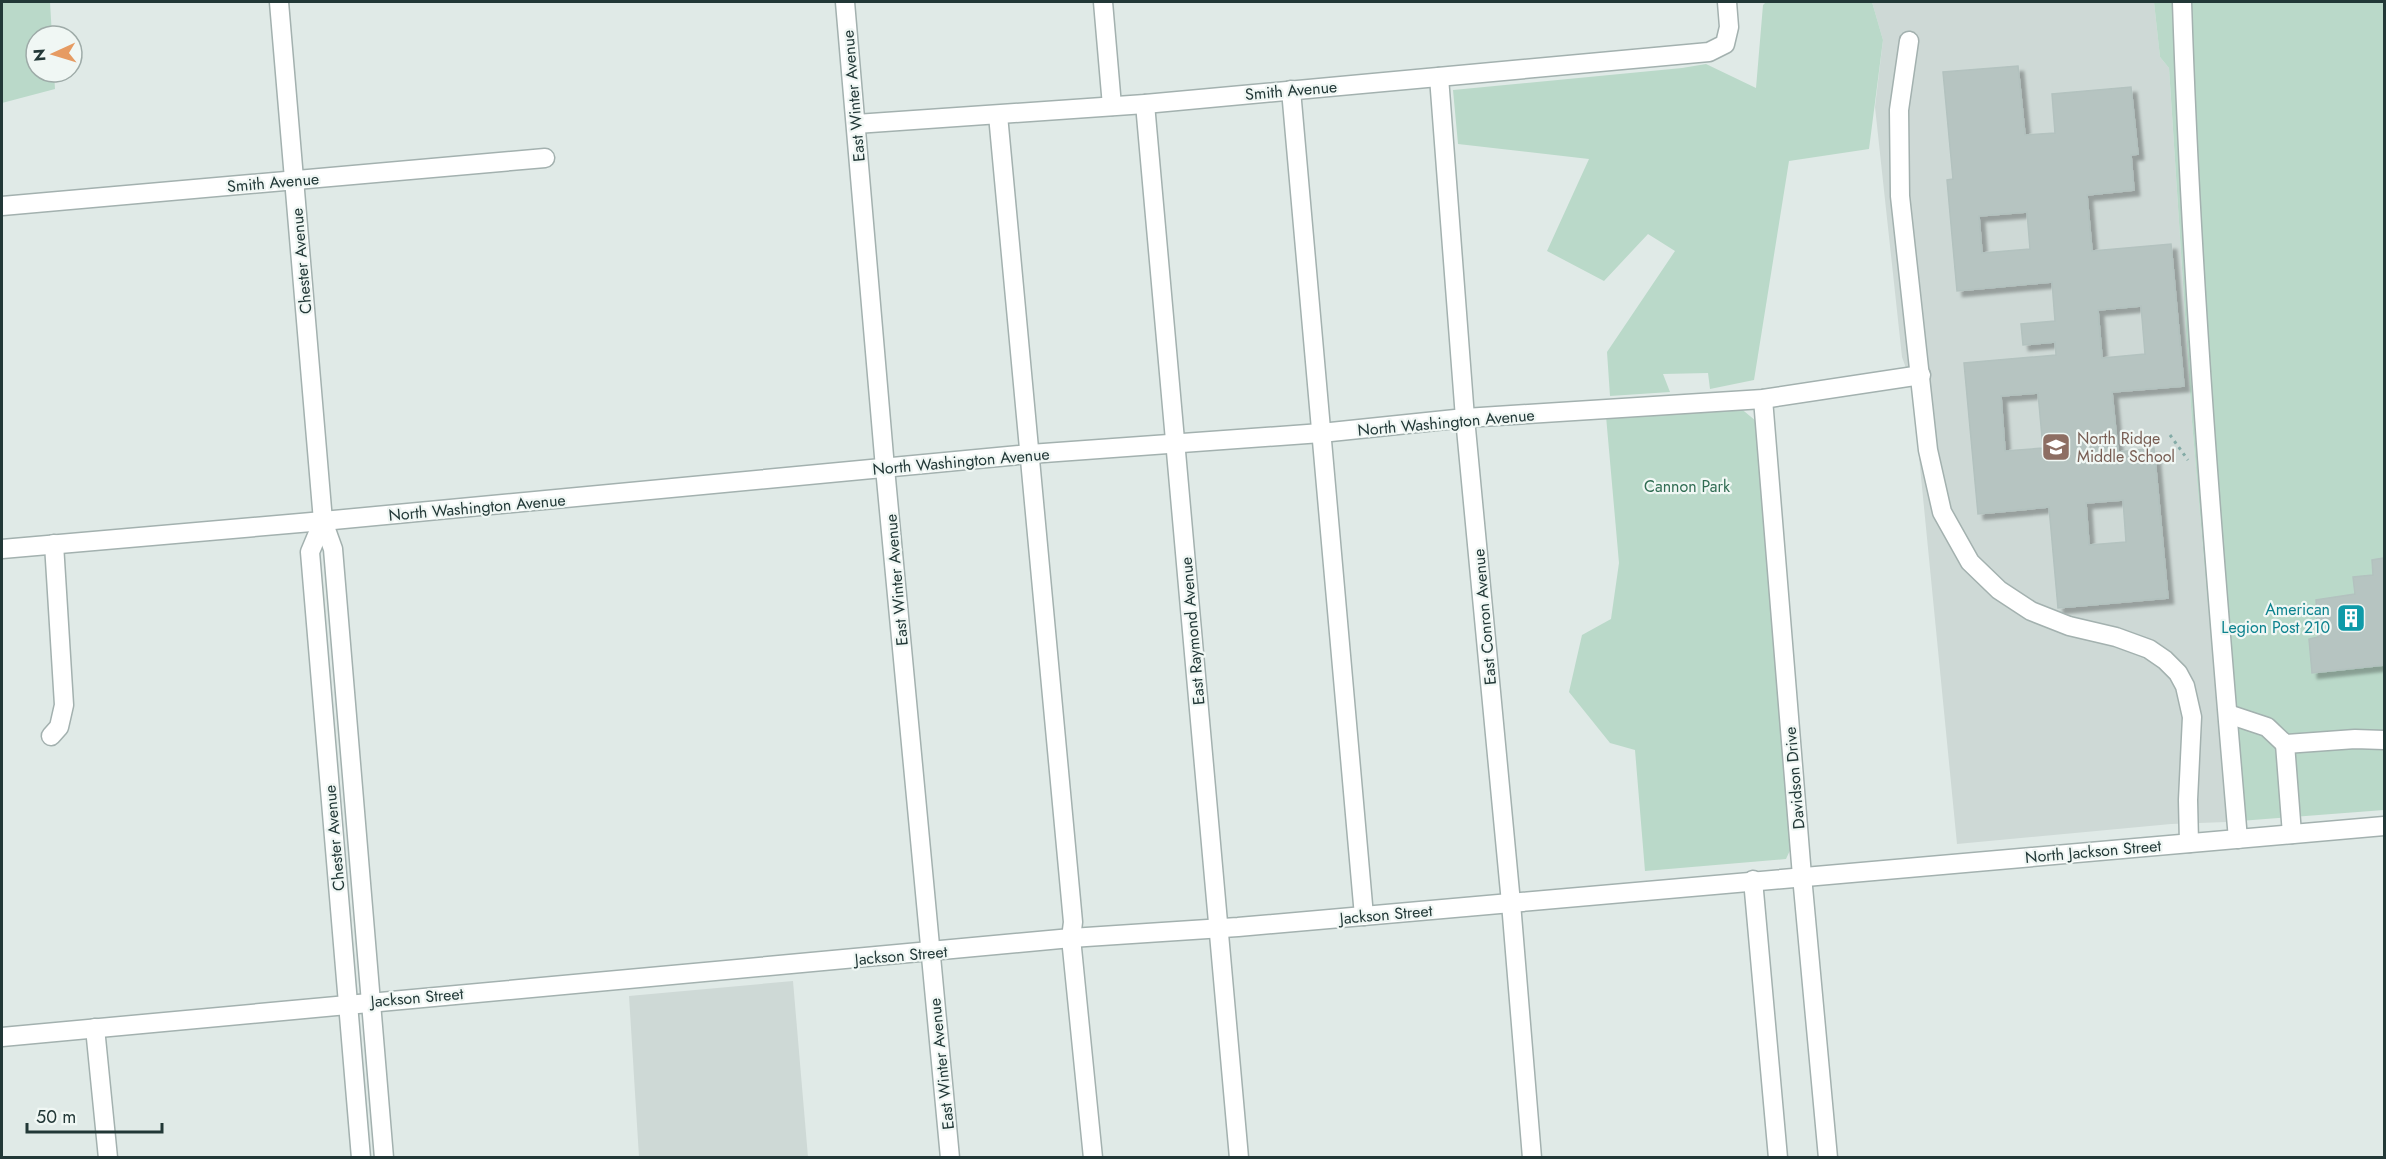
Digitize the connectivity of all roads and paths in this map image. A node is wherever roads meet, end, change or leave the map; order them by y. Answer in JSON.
{"nodes":[{"id":1,"x":279,"y":2,"type":"edge"},
{"id":2,"x":845,"y":2,"type":"edge"},
{"id":3,"x":1103,"y":2,"type":"edge"},
{"id":4,"x":1727,"y":2,"type":"edge"},
{"id":5,"x":2182,"y":2,"type":"edge"},
{"id":6,"x":1909,"y":41,"type":"dead end"},
{"id":7,"x":1439,"y":77,"type":"junction"},
{"id":8,"x":1291,"y":90,"type":"junction"},
{"id":9,"x":1145,"y":104,"type":"junction"},
{"id":10,"x":1112,"y":106,"type":"junction"},
{"id":11,"x":998,"y":115,"type":"junction"},
{"id":12,"x":856,"y":124,"type":"junction"},
{"id":13,"x":545,"y":158,"type":"dead end"},
{"id":14,"x":294,"y":181,"type":"junction"},
{"id":15,"x":2,"y":206,"type":"edge"},
{"id":16,"x":1921,"y":375,"type":"junction"},
{"id":17,"x":1763,"y":399,"type":"junction"},
{"id":18,"x":1465,"y":418,"type":"junction"},
{"id":19,"x":1321,"y":433,"type":"junction"},
{"id":20,"x":1177,"y":443,"type":"junction"},
{"id":21,"x":1030,"y":454,"type":"junction"},
{"id":22,"x":885,"y":468,"type":"junction"},
{"id":23,"x":323,"y":521,"type":"junction"},
{"id":24,"x":54,"y":544,"type":"junction"},
{"id":25,"x":2,"y":549,"type":"edge"},
{"id":26,"x":345,"y":691,"type":"junction"},
{"id":27,"x":322,"y":693,"type":"junction"},
{"id":28,"x":2228,"y":714,"type":"junction"},
{"id":29,"x":51,"y":736,"type":"dead end"},
{"id":30,"x":2385,"y":740,"type":"edge"},
{"id":31,"x":2285,"y":744,"type":"junction"},
{"id":32,"x":2385,"y":826,"type":"edge"},
{"id":33,"x":2292,"y":834,"type":"junction"},
{"id":34,"x":2238,"y":839,"type":"junction"},
{"id":35,"x":358,"y":842,"type":"junction"},
{"id":36,"x":2189,"y":843,"type":"junction"},
{"id":37,"x":334,"y":845,"type":"junction"},
{"id":38,"x":1802,"y":876,"type":"junction"},
{"id":39,"x":1753,"y":880,"type":"junction"},
{"id":40,"x":1511,"y":903,"type":"junction"},
{"id":41,"x":1364,"y":916,"type":"junction"},
{"id":42,"x":1217,"y":928,"type":"junction"},
{"id":43,"x":1071,"y":938,"type":"junction"},
{"id":44,"x":930,"y":952,"type":"junction"},
{"id":45,"x":371,"y":1001,"type":"junction"},
{"id":46,"x":347,"y":1003,"type":"junction"},
{"id":47,"x":96,"y":1028,"type":"junction"},
{"id":48,"x":2,"y":1037,"type":"edge"},
{"id":49,"x":108,"y":1158,"type":"edge"},
{"id":50,"x":361,"y":1158,"type":"edge"},
{"id":51,"x":384,"y":1158,"type":"edge"},
{"id":52,"x":950,"y":1158,"type":"edge"},
{"id":53,"x":1093,"y":1158,"type":"edge"},
{"id":54,"x":1239,"y":1158,"type":"edge"},
{"id":55,"x":1532,"y":1158,"type":"edge"},
{"id":56,"x":1778,"y":1158,"type":"edge"},
{"id":57,"x":1828,"y":1158,"type":"edge"}],
"edges":[{"from":1,"to":14,"type":"street","name":"Chester Avenue"},
{"from":2,"to":12,"type":"street","name":"East Winter Avenue"},
{"from":3,"to":10,"type":"street"},
{"from":4,"to":7,"type":"street","name":"Smith Avenue"},
{"from":5,"to":28,"type":"street"},
{"from":6,"to":16,"type":"street"},
{"from":7,"to":8,"type":"street","name":"Smith Avenue"},
{"from":7,"to":18,"type":"street","name":"East Conron Avenue"},
{"from":8,"to":9,"type":"street","name":"Smith Avenue"},
{"from":8,"to":19,"type":"street"},
{"from":9,"to":10,"type":"street","name":"Smith Avenue"},
{"from":9,"to":20,"type":"street","name":"East Raymond Avenue"},
{"from":10,"to":11,"type":"street","name":"Smith Avenue"},
{"from":11,"to":12,"type":"street","name":"Smith Avenue"},
{"from":11,"to":21,"type":"street"},
{"from":12,"to":22,"type":"street","name":"East Winter Avenue"},
{"from":13,"to":14,"type":"street","name":"Smith Avenue"},
{"from":14,"to":15,"type":"street","name":"Smith Avenue"},
{"from":14,"to":23,"type":"street","name":"Chester Avenue"},
{"from":16,"to":17,"type":"street","name":"North Washington Avenue"},
{"from":16,"to":36,"type":"street"},
{"from":17,"to":18,"type":"street","name":"North Washington Avenue"},
{"from":17,"to":38,"type":"street","name":"Davidson Drive"},
{"from":18,"to":19,"type":"street","name":"North Washington Avenue"},
{"from":18,"to":40,"type":"street","name":"East Conron Avenue"},
{"from":19,"to":20,"type":"street","name":"North Washington Avenue"},
{"from":19,"to":41,"type":"street"},
{"from":20,"to":21,"type":"street","name":"North Washington Avenue"},
{"from":20,"to":42,"type":"street","name":"East Raymond Avenue"},
{"from":21,"to":22,"type":"street","name":"North Washington Avenue"},
{"from":21,"to":43,"type":"street"},
{"from":22,"to":23,"type":"street","name":"North Washington Avenue"},
{"from":22,"to":44,"type":"street","name":"East Winter Avenue"},
{"from":23,"to":24,"type":"street","name":"North Washington Avenue"},
{"from":23,"to":26,"type":"street","name":"Chester Avenue"},
{"from":23,"to":27,"type":"street","name":"Chester Avenue"},
{"from":24,"to":25,"type":"street","name":"North Washington Avenue"},
{"from":24,"to":29,"type":"street"},
{"from":26,"to":27,"type":"street"},
{"from":26,"to":35,"type":"street","name":"Chester Avenue"},
{"from":27,"to":37,"type":"street","name":"Chester Avenue"},
{"from":28,"to":31,"type":"street"},
{"from":28,"to":34,"type":"street"},
{"from":30,"to":31,"type":"street"},
{"from":31,"to":33,"type":"street"},
{"from":32,"to":33,"type":"street","name":"North Jackson Street"},
{"from":33,"to":34,"type":"street","name":"North Jackson Street"},
{"from":34,"to":36,"type":"street","name":"North Jackson Street"},
{"from":35,"to":37,"type":"street"},
{"from":35,"to":45,"type":"street","name":"Chester Avenue"},
{"from":36,"to":38,"type":"street","name":"North Jackson Street"},
{"from":37,"to":46,"type":"street","name":"Chester Avenue"},
{"from":38,"to":39,"type":"street","name":"Jackson Street"},
{"from":38,"to":57,"type":"street","name":"Davidson Drive"},
{"from":39,"to":40,"type":"street","name":"Jackson Street"},
{"from":39,"to":56,"type":"street"},
{"from":40,"to":41,"type":"street","name":"Jackson Street"},
{"from":40,"to":55,"type":"street","name":"East Conron Avenue"},
{"from":41,"to":42,"type":"street","name":"Jackson Street"},
{"from":42,"to":43,"type":"street","name":"Jackson Street"},
{"from":42,"to":54,"type":"street","name":"East Raymond Avenue"},
{"from":43,"to":44,"type":"street","name":"Jackson Street"},
{"from":43,"to":53,"type":"street"},
{"from":44,"to":45,"type":"street","name":"Jackson Street"},
{"from":44,"to":52,"type":"street","name":"East Winter Avenue"},
{"from":45,"to":46,"type":"street","name":"Jackson Street"},
{"from":45,"to":51,"type":"street","name":"Chester Avenue"},
{"from":46,"to":47,"type":"street","name":"Jackson Street"},
{"from":46,"to":50,"type":"street","name":"Chester Avenue"},
{"from":47,"to":48,"type":"street","name":"Jackson Street"},
{"from":47,"to":49,"type":"street"}]}
